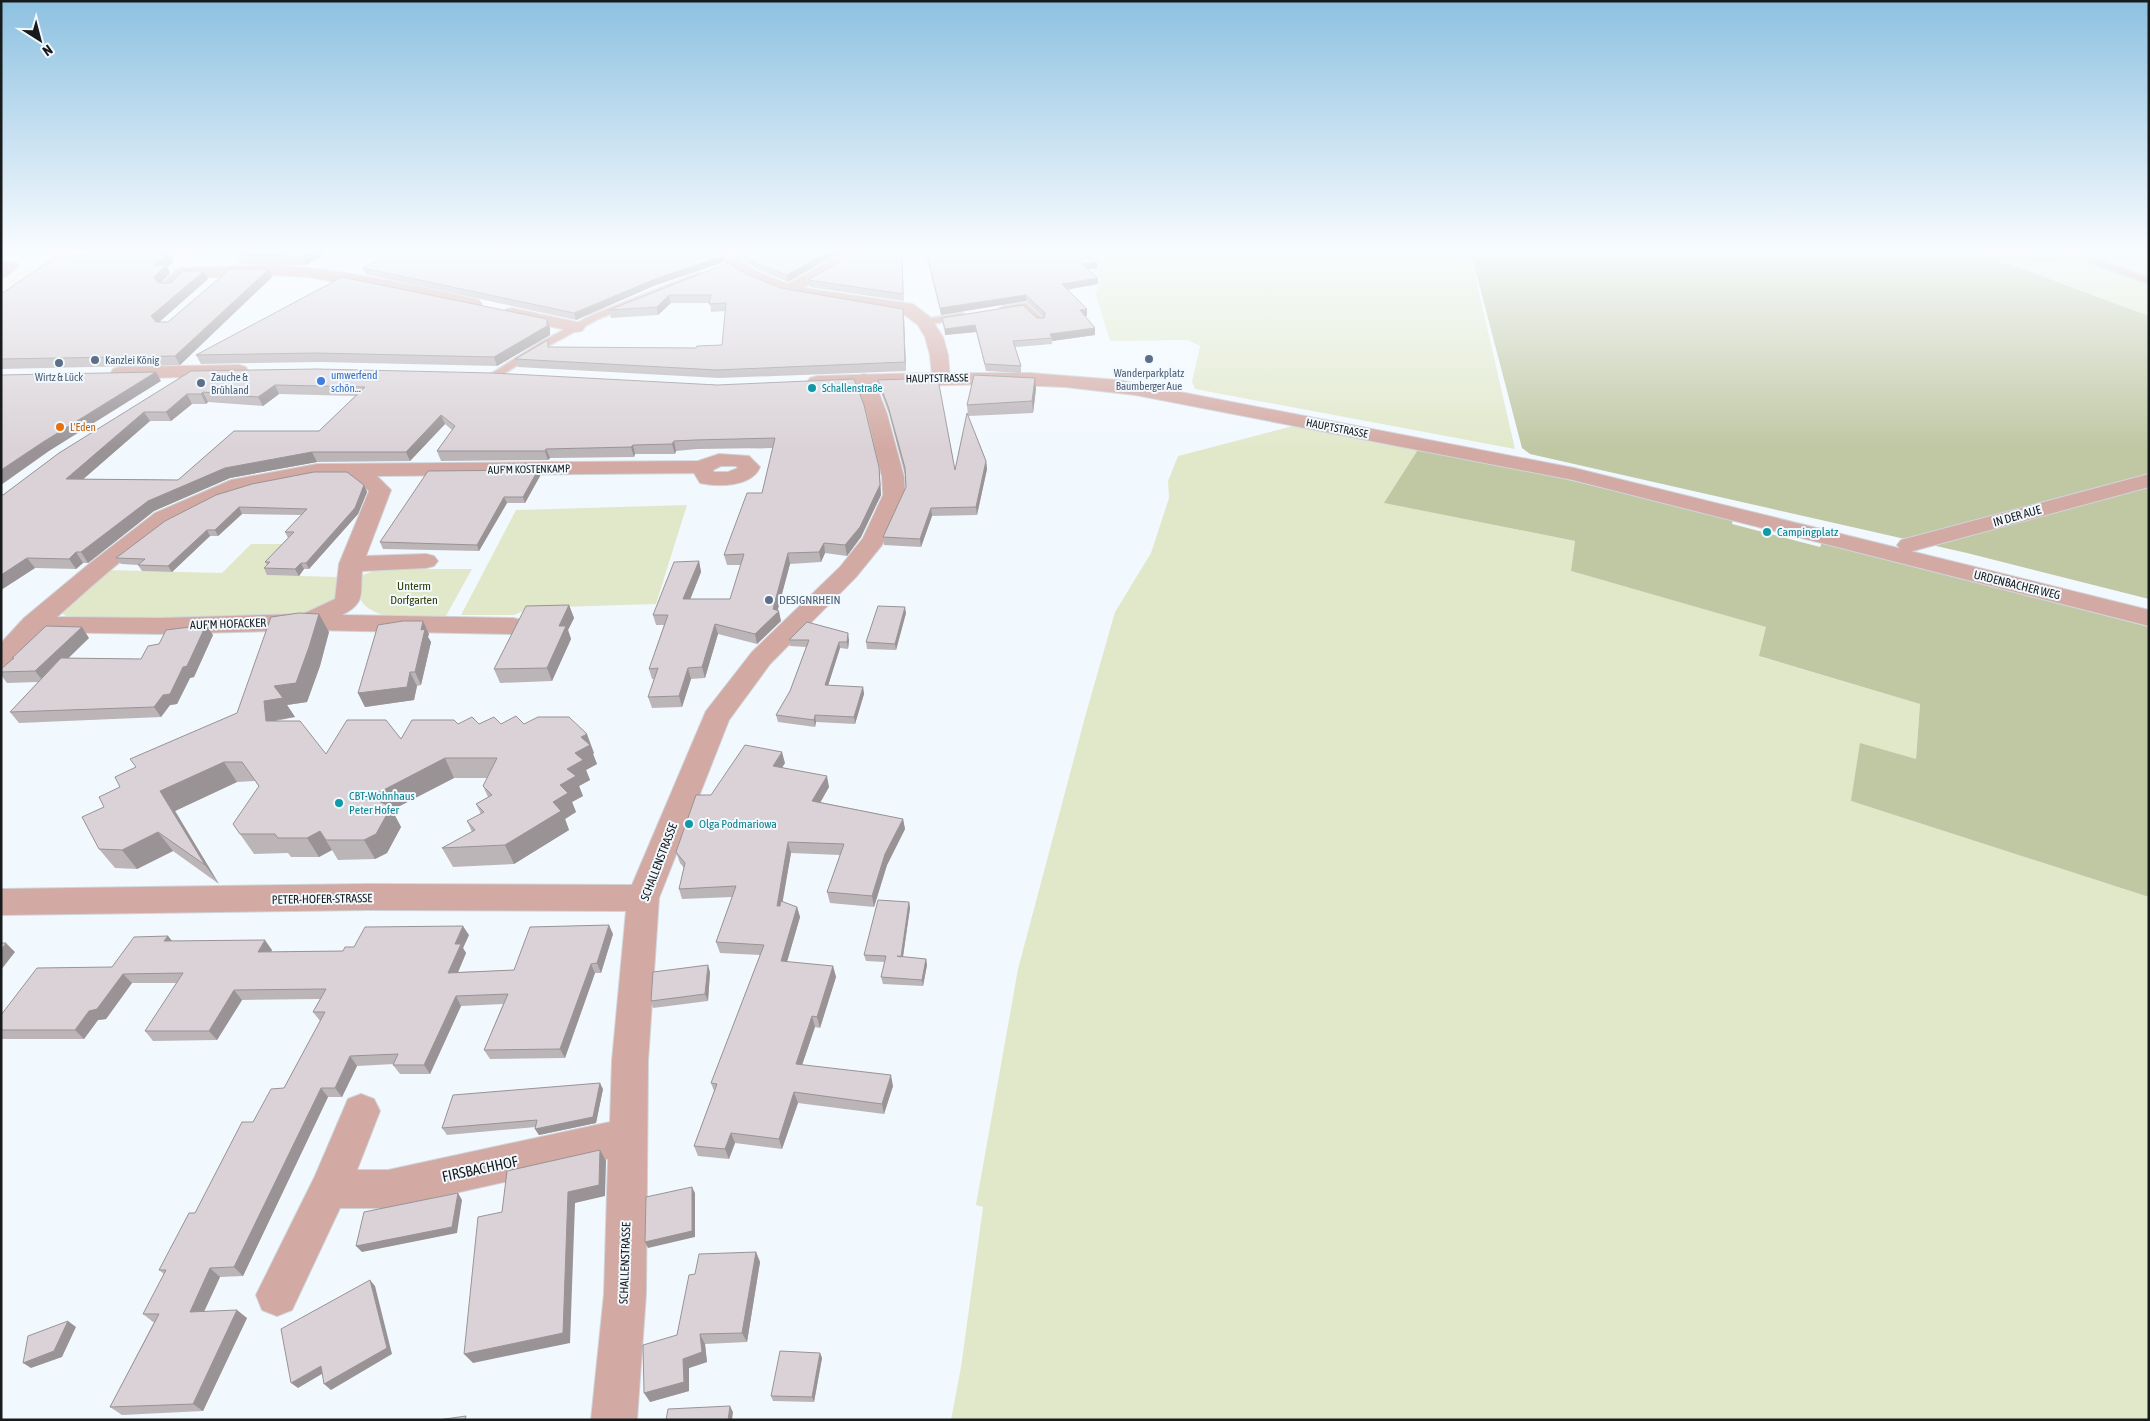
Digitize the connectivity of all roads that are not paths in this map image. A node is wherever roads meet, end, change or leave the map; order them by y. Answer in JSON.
{"nodes":[{"id":1,"x":528,"y":316,"type":"edge"},
{"id":2,"x":599,"y":316,"type":"edge"},
{"id":3,"x":918,"y":316,"type":"edge"},
{"id":4,"x":959,"y":316,"type":"edge"},
{"id":5,"x":1036,"y":316,"type":"edge"},
{"id":6,"x":1040,"y":321,"type":"edge"},
{"id":7,"x":926,"y":322,"type":"junction"},
{"id":8,"x":576,"y":327,"type":"junction"},
{"id":9,"x":261,"y":370,"type":"edge"},
{"id":10,"x":194,"y":371,"type":"junction"},
{"id":11,"x":104,"y":373,"type":"edge"},
{"id":12,"x":487,"y":374,"type":"joint"},
{"id":13,"x":526,"y":376,"type":"edge"},
{"id":14,"x":941,"y":377,"type":"junction"},
{"id":15,"x":864,"y":380,"type":"junction"},
{"id":16,"x":795,"y":383,"type":"edge"},
{"id":17,"x":162,"y":391,"type":"edge"},
{"id":18,"x":700,"y":467,"type":"dead end"},
{"id":19,"x":358,"y":470,"type":"junction"},
{"id":20,"x":410,"y":470,"type":"junction"},
{"id":21,"x":2149,"y":480,"type":"edge"},
{"id":22,"x":380,"y":490,"type":"junction"},
{"id":23,"x":1909,"y":545,"type":"joint"},
{"id":24,"x":1884,"y":551,"type":"junction"},
{"id":25,"x":426,"y":561,"type":"dead end"},
{"id":26,"x":351,"y":564,"type":"junction"},
{"id":27,"x":347,"y":603,"type":"junction"},
{"id":28,"x":2149,"y":618,"type":"edge"},
{"id":29,"x":309,"y":622,"type":"junction"},
{"id":30,"x":371,"y":622,"type":"junction"},
{"id":31,"x":33,"y":624,"type":"junction"},
{"id":32,"x":513,"y":626,"type":"dead end"},
{"id":33,"x":1,"y":660,"type":"edge"},
{"id":34,"x":643,"y":898,"type":"junction"},
{"id":35,"x":1,"y":902,"type":"edge"},
{"id":36,"x":361,"y":1111,"type":"dead end"},
{"id":37,"x":629,"y":1136,"type":"junction"},
{"id":38,"x":328,"y":1189,"type":"junction"},
{"id":39,"x":277,"y":1296,"type":"dead end"},
{"id":40,"x":614,"y":1420,"type":"edge"}],
"edges":[{"from":1,"to":8,"type":"street"},
{"from":2,"to":8,"type":"lane"},
{"from":3,"to":7,"type":"street"},
{"from":4,"to":7,"type":"lane"},
{"from":5,"to":6,"type":"lane"},
{"from":7,"to":14,"type":"street"},
{"from":8,"to":12,"type":"lane"},
{"from":9,"to":10,"type":"street"},
{"from":10,"to":11,"type":"street"},
{"from":10,"to":17,"type":"street"},
{"from":12,"to":13,"type":"street"},
{"from":14,"to":15,"type":"street","name":"HAUPTSTRASSE"},
{"from":14,"to":24,"type":"street","name":"HAUPTSTRASSE"},
{"from":15,"to":16,"type":"street","name":"HAUPTSTRASSE"},
{"from":15,"to":34,"type":"street","name":"SCHALLENSTRASSE"},
{"from":18,"to":20,"type":"street","name":"AUF'M KOSTENKAMP"},
{"from":19,"to":20,"type":"street","name":"AUF'M KOSTENKAMP"},
{"from":19,"to":22,"type":"street"},
{"from":19,"to":31,"type":"street"},
{"from":20,"to":22,"type":"street"},
{"from":21,"to":23,"type":"street","name":"IN DER AUE"},
{"from":22,"to":26,"type":"street"},
{"from":23,"to":24,"type":"lane","name":"IN DER AUE"},
{"from":24,"to":28,"type":"street","name":"URDENBACHER WEG"},
{"from":25,"to":26,"type":"street"},
{"from":26,"to":27,"type":"street"},
{"from":27,"to":29,"type":"street"},
{"from":27,"to":30,"type":"street"},
{"from":29,"to":30,"type":"street","name":"AUF'M HOFACKER"},
{"from":29,"to":31,"type":"street","name":"AUF'M HOFACKER"},
{"from":30,"to":32,"type":"street","name":"AUF'M HOFACKER"},
{"from":31,"to":33,"type":"street"},
{"from":34,"to":35,"type":"street","name":"PETER-HOFER-STRASSE"},
{"from":34,"to":37,"type":"street","name":"SCHALLENSTRASSE"},
{"from":36,"to":38,"type":"street"},
{"from":37,"to":38,"type":"street","name":"FIRSBACHHOF"},
{"from":37,"to":40,"type":"street","name":"SCHALLENSTRASSE"},
{"from":38,"to":39,"type":"street"}]}
